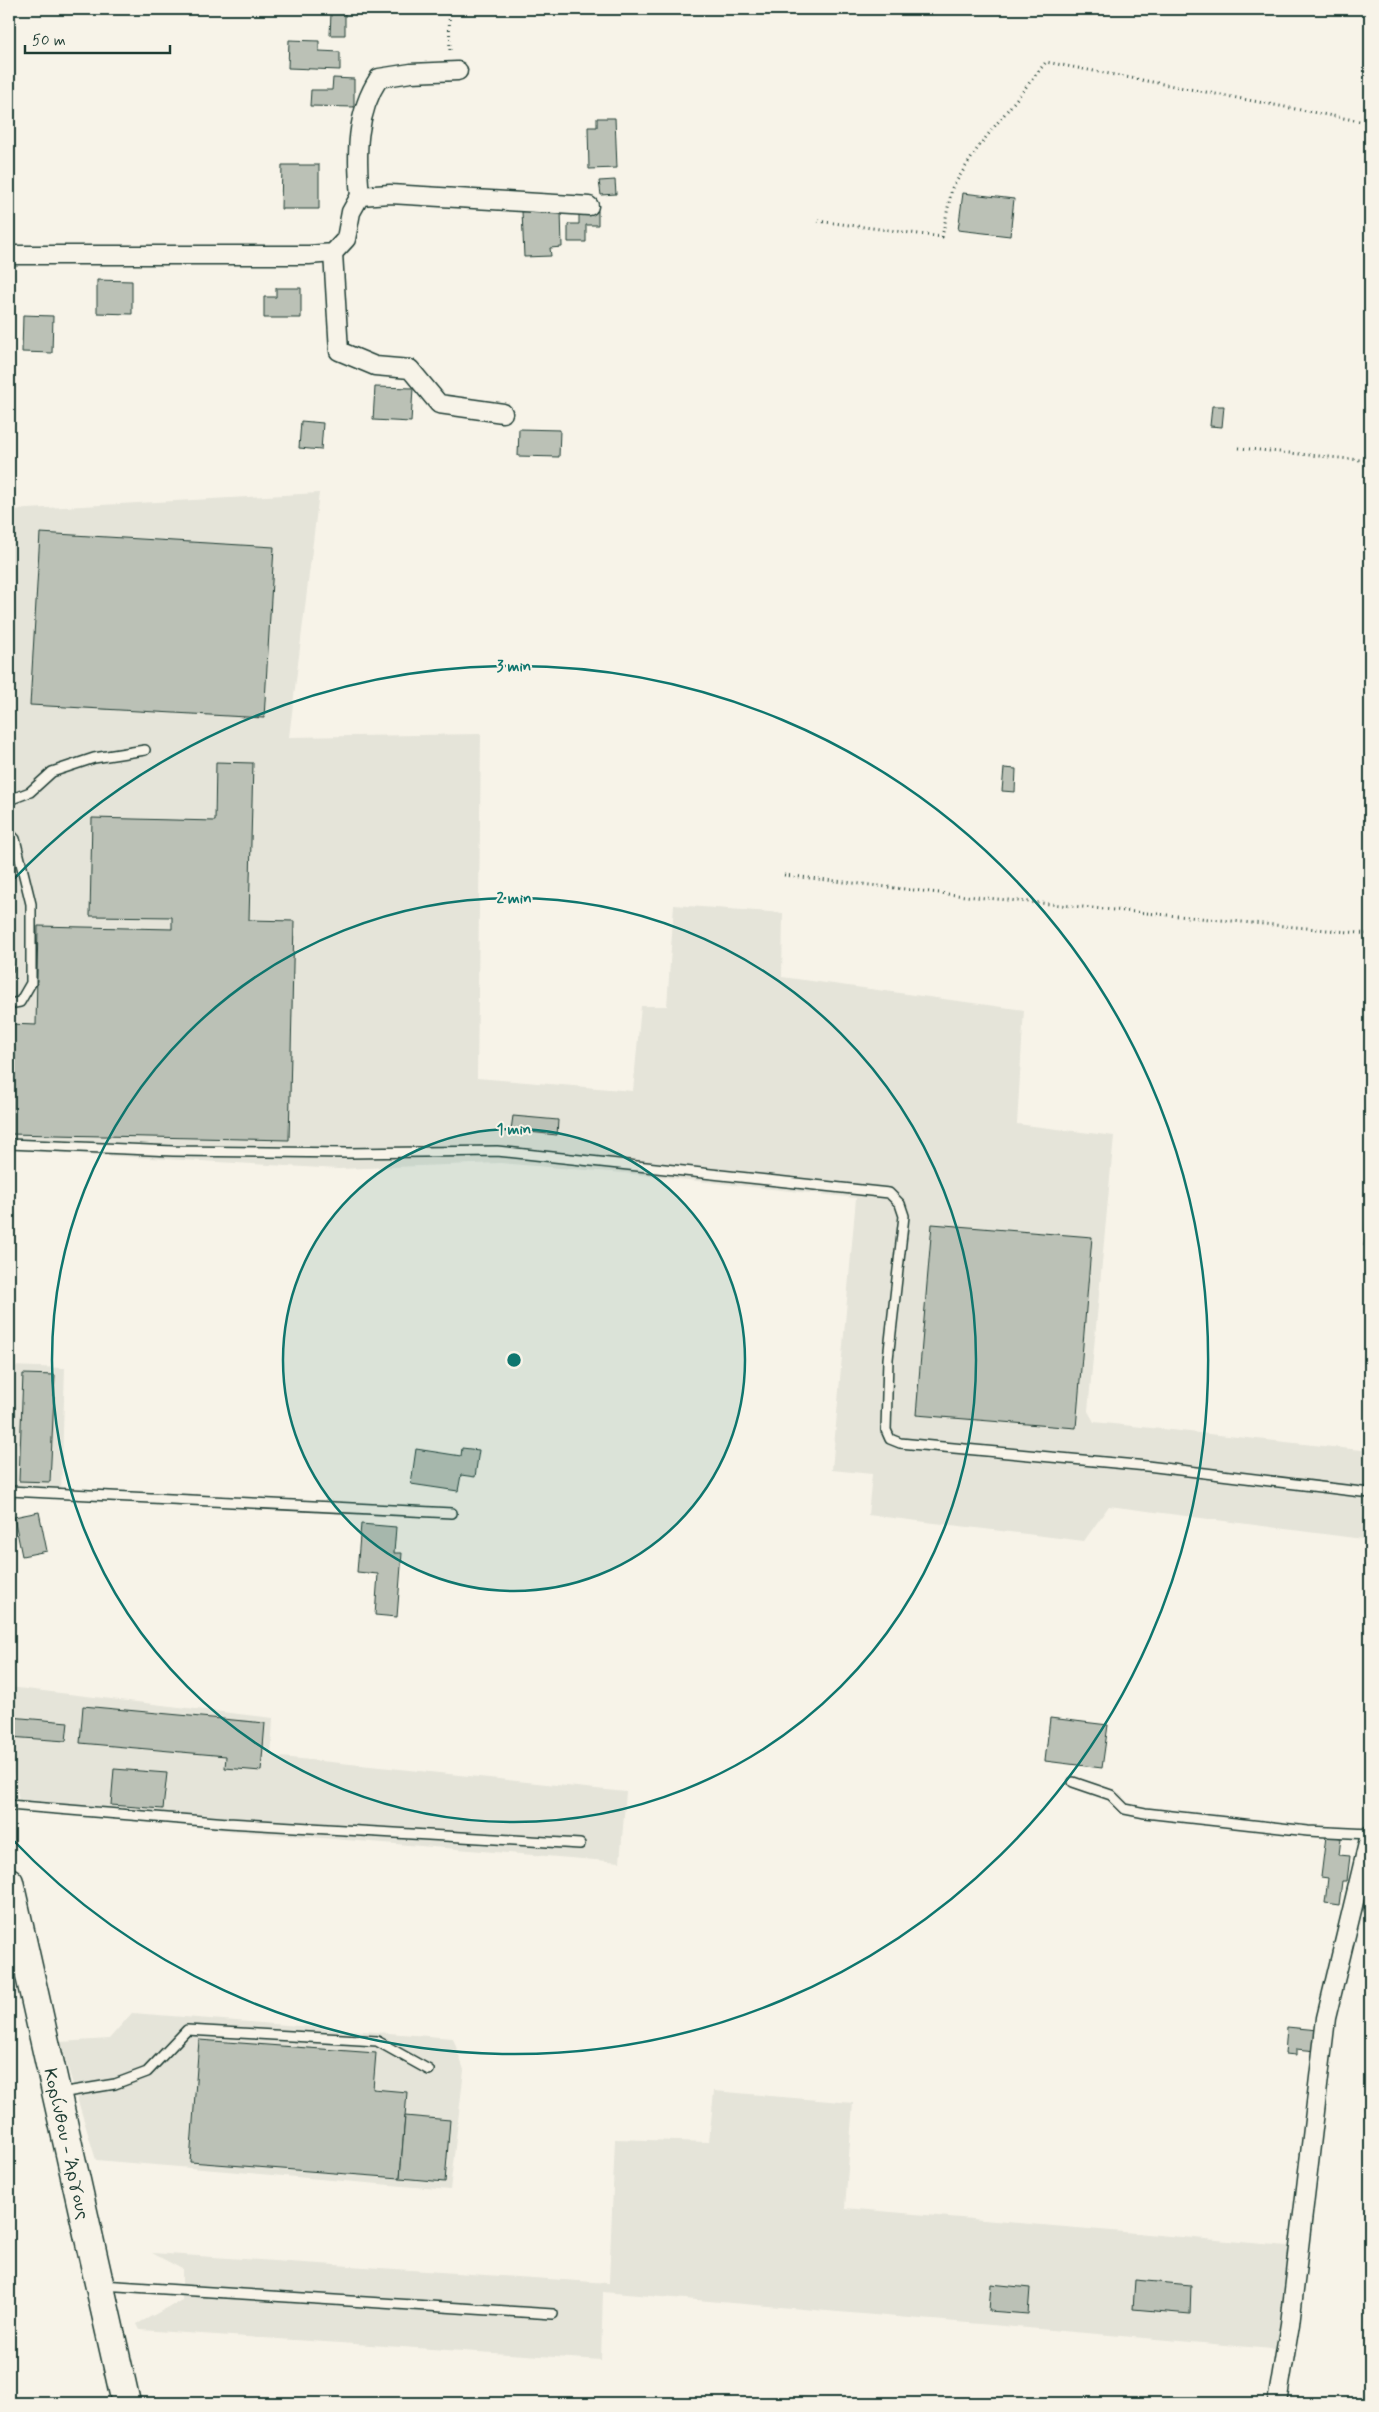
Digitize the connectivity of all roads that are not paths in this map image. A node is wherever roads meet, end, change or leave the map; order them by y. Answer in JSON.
{"nodes":[{"id":1,"x":452,"y":71,"type":"road end"},
{"id":2,"x":360,"y":196,"type":"junction"},
{"id":3,"x":589,"y":206,"type":"dead end"},
{"id":4,"x":333,"y":253,"type":"junction"},
{"id":5,"x":9,"y":255,"type":"edge"},
{"id":6,"x":503,"y":413,"type":"dead end"},
{"id":7,"x":145,"y":750,"type":"dead end"},
{"id":8,"x":9,"y":800,"type":"edge"},
{"id":9,"x":9,"y":833,"type":"edge"},
{"id":10,"x":9,"y":1004,"type":"edge"},
{"id":11,"x":9,"y":1144,"type":"edge"},
{"id":12,"x":9,"y":1491,"type":"edge"},
{"id":13,"x":1370,"y":1493,"type":"edge"},
{"id":14,"x":452,"y":1513,"type":"dead end"},
{"id":15,"x":1073,"y":1782,"type":"dead end"},
{"id":16,"x":9,"y":1805,"type":"edge"},
{"id":17,"x":1370,"y":1834,"type":"edge"},
{"id":18,"x":580,"y":1844,"type":"dead end"},
{"id":19,"x":9,"y":1882,"type":"edge"},
{"id":20,"x":429,"y":2070,"type":"dead end"},
{"id":21,"x":55,"y":2094,"type":"junction"},
{"id":22,"x":98,"y":2284,"type":"junction"},
{"id":23,"x":553,"y":2314,"type":"dead end"},
{"id":24,"x":126,"y":2403,"type":"edge"},
{"id":25,"x":1277,"y":2403,"type":"edge"}],
"edges":[{"from":1,"to":2,"type":"street"},
{"from":2,"to":3,"type":"street"},
{"from":2,"to":4,"type":"street"},
{"from":4,"to":5,"type":"street"},
{"from":4,"to":6,"type":"street"},
{"from":7,"to":8,"type":"lane"},
{"from":9,"to":10,"type":"lane"},
{"from":11,"to":13,"type":"lane"},
{"from":12,"to":14,"type":"lane"},
{"from":15,"to":17,"type":"lane"},
{"from":16,"to":18,"type":"lane"},
{"from":17,"to":25,"type":"street"},
{"from":19,"to":21,"type":"main road","name":"Κορίνθου - Άργους"},
{"from":20,"to":21,"type":"lane"},
{"from":21,"to":22,"type":"main road","name":"Κορίνθου - Άργους"},
{"from":22,"to":23,"type":"lane"},
{"from":22,"to":24,"type":"main road","name":"Κορίνθου - Άργους"}]}
